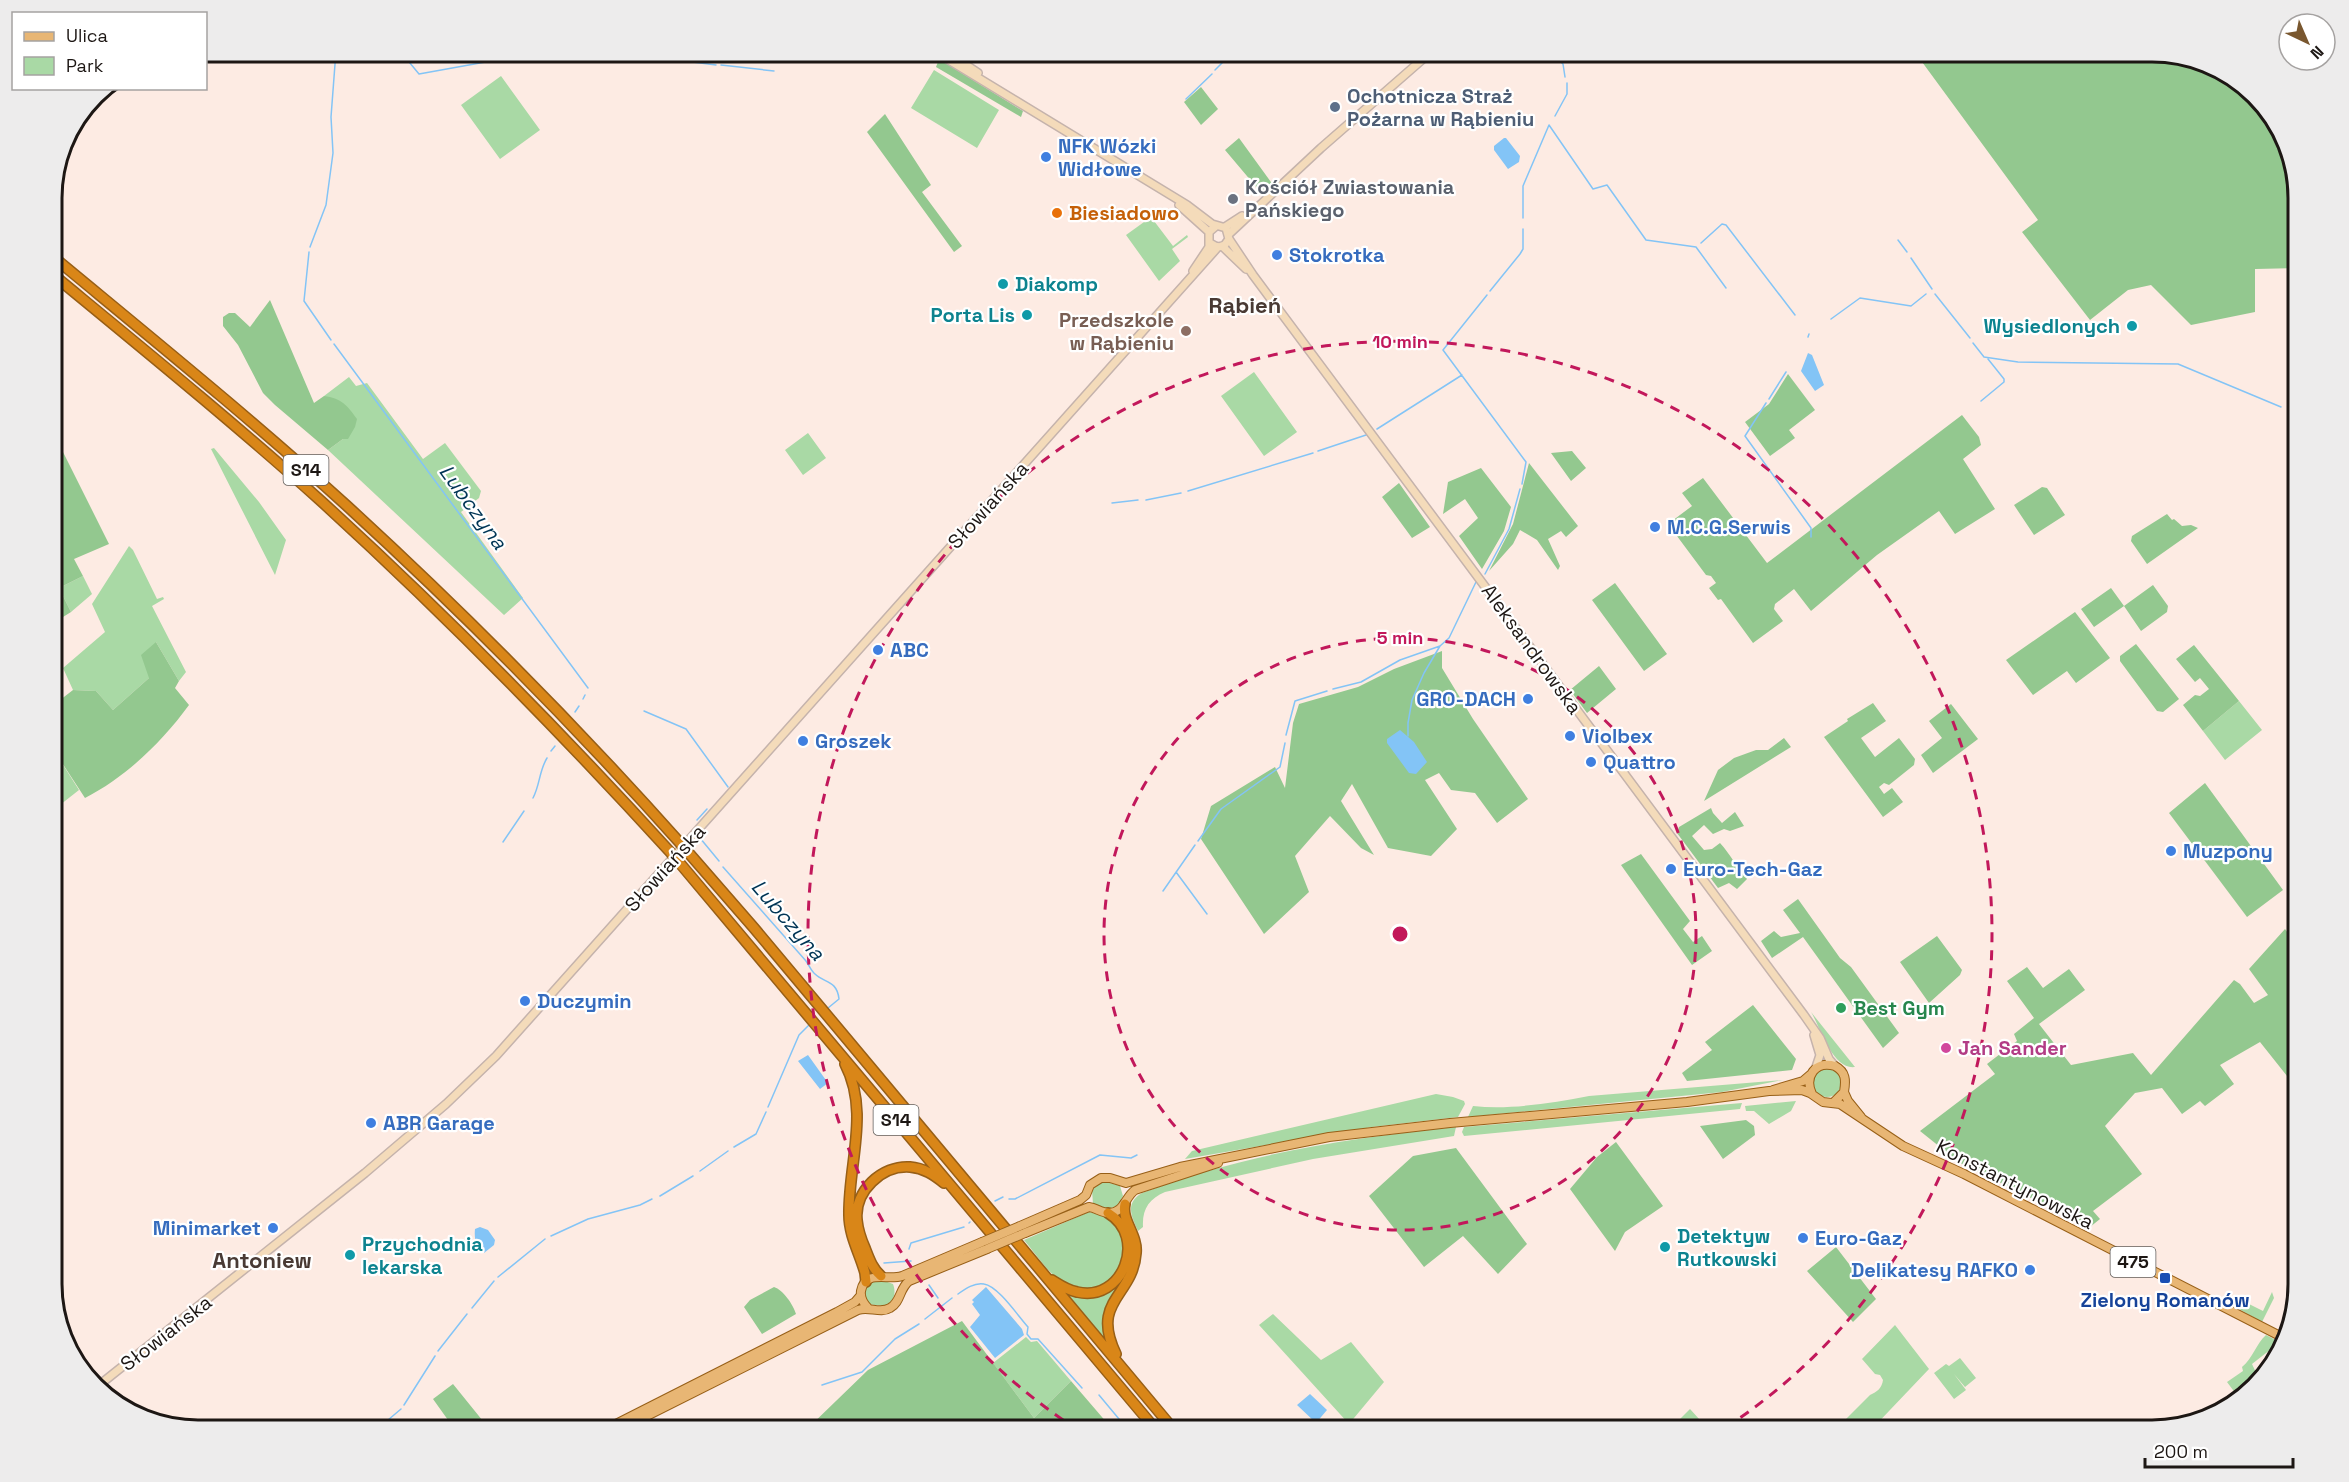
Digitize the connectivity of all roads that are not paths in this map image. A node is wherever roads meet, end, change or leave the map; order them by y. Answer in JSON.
{"nodes":[{"id":1,"x":953,"y":62,"type":"edge"},
{"id":2,"x":961,"y":62,"type":"edge"},
{"id":3,"x":1420,"y":62,"type":"edge"},
{"id":4,"x":1001,"y":90,"type":"junction"},
{"id":5,"x":1168,"y":196,"type":"junction"},
{"id":6,"x":1216,"y":226,"type":"junction"},
{"id":7,"x":1209,"y":232,"type":"junction"},
{"id":8,"x":1228,"y":234,"type":"junction"},
{"id":9,"x":1210,"y":243,"type":"junction"},
{"id":10,"x":1220,"y":247,"type":"junction"},
{"id":11,"x":62,"y":264,"type":"edge"},
{"id":12,"x":1253,"y":275,"type":"junction"},
{"id":13,"x":62,"y":282,"type":"edge"},
{"id":14,"x":1178,"y":293,"type":"junction"},
{"id":15,"x":1811,"y":1023,"type":"junction"},
{"id":16,"x":837,"y":1048,"type":"junction"},
{"id":17,"x":1834,"y":1066,"type":"junction"},
{"id":18,"x":1816,"y":1067,"type":"junction"},
{"id":19,"x":1810,"y":1075,"type":"junction"},
{"id":20,"x":1769,"y":1091,"type":"junction"},
{"id":21,"x":1845,"y":1092,"type":"junction"},
{"id":22,"x":1813,"y":1096,"type":"junction"},
{"id":23,"x":1833,"y":1103,"type":"junction"},
{"id":24,"x":1864,"y":1120,"type":"junction"},
{"id":25,"x":1241,"y":1155,"type":"junction"},
{"id":26,"x":1120,"y":1183,"type":"junction"},
{"id":27,"x":956,"y":1191,"type":"junction"},
{"id":28,"x":1087,"y":1193,"type":"junction"},
{"id":29,"x":1126,"y":1201,"type":"junction"},
{"id":30,"x":1093,"y":1208,"type":"junction"},
{"id":31,"x":1108,"y":1213,"type":"junction"},
{"id":32,"x":1023,"y":1229,"type":"junction"},
{"id":33,"x":984,"y":1246,"type":"junction"},
{"id":34,"x":1044,"y":1276,"type":"junction"},
{"id":35,"x":886,"y":1277,"type":"junction"},
{"id":36,"x":866,"y":1282,"type":"junction"},
{"id":37,"x":900,"y":1293,"type":"junction"},
{"id":38,"x":861,"y":1295,"type":"junction"},
{"id":39,"x":868,"y":1308,"type":"junction"},
{"id":40,"x":2277,"y":1335,"type":"edge"},
{"id":41,"x":1122,"y":1367,"type":"junction"},
{"id":42,"x":103,"y":1382,"type":"edge"},
{"id":43,"x":624,"y":1420,"type":"edge"},
{"id":44,"x":639,"y":1420,"type":"edge"},
{"id":45,"x":1148,"y":1420,"type":"edge"},
{"id":46,"x":1166,"y":1420,"type":"edge"}],
"edges":[{"from":1,"to":4,"type":"street"},
{"from":2,"to":4,"type":"street"},
{"from":3,"to":8,"type":"street","name":"Słowiańska"},
{"from":4,"to":5,"type":"street"},
{"from":5,"to":6,"type":"street"},
{"from":5,"to":7,"type":"street"},
{"from":6,"to":7,"type":"street"},
{"from":6,"to":8,"type":"street"},
{"from":7,"to":9,"type":"street"},
{"from":8,"to":10,"type":"street","name":"Słowiańska"},
{"from":8,"to":12,"type":"street","name":"Aleksandrowska","number":"475"},
{"from":9,"to":10,"type":"street","number":"475"},
{"from":9,"to":14,"type":"street","name":"Słowiańska"},
{"from":10,"to":12,"type":"street","name":"Aleksandrowska","number":"475"},
{"from":10,"to":14,"type":"street","name":"Słowiańska"},
{"from":11,"to":34,"type":"highway","number":"S14"},
{"from":12,"to":15,"type":"street","name":"Aleksandrowska","number":"475"},
{"from":13,"to":16,"type":"highway","number":"S14"},
{"from":14,"to":42,"type":"street","name":"Słowiańska"},
{"from":15,"to":17,"type":"street","name":"Aleksandrowska","number":"475"},
{"from":15,"to":18,"type":"street","name":"Aleksandrowska","number":"475"},
{"from":16,"to":27,"type":"highway","number":"S14"},
{"from":16,"to":36,"type":"highway"},
{"from":17,"to":18,"type":"main road"},
{"from":17,"to":21,"type":"main road","number":"475"},
{"from":18,"to":19,"type":"main road"},
{"from":19,"to":20,"type":"main road"},
{"from":19,"to":22,"type":"main road"},
{"from":20,"to":22,"type":"main road"},
{"from":20,"to":25,"type":"main road"},
{"from":21,"to":23,"type":"main road"},
{"from":21,"to":24,"type":"main road","name":"Konstantynowska","number":"475"},
{"from":22,"to":23,"type":"main road","number":"475"},
{"from":23,"to":24,"type":"main road","name":"Konstantynowska","number":"475"},
{"from":24,"to":40,"type":"main road","name":"Konstantynowska","number":"475"},
{"from":25,"to":26,"type":"main road"},
{"from":25,"to":29,"type":"main road"},
{"from":26,"to":28,"type":"main road"},
{"from":26,"to":29,"type":"main road"},
{"from":27,"to":35,"type":"highway"},
{"from":27,"to":45,"type":"highway","number":"S14"},
{"from":28,"to":30,"type":"main road"},
{"from":28,"to":32,"type":"main road"},
{"from":29,"to":31,"type":"main road"},
{"from":29,"to":41,"type":"highway"},
{"from":30,"to":31,"type":"main road"},
{"from":30,"to":32,"type":"main road"},
{"from":31,"to":34,"type":"highway"},
{"from":32,"to":33,"type":"main road","bridge":true},
{"from":33,"to":35,"type":"main road"},
{"from":33,"to":37,"type":"main road"},
{"from":34,"to":41,"type":"highway","number":"S14"},
{"from":35,"to":36,"type":"main road"},
{"from":35,"to":37,"type":"main road"},
{"from":36,"to":38,"type":"main road"},
{"from":37,"to":39,"type":"main road"},
{"from":38,"to":39,"type":"main road"},
{"from":38,"to":43,"type":"main road"},
{"from":39,"to":44,"type":"main road"},
{"from":41,"to":46,"type":"highway","number":"S14"}]}
